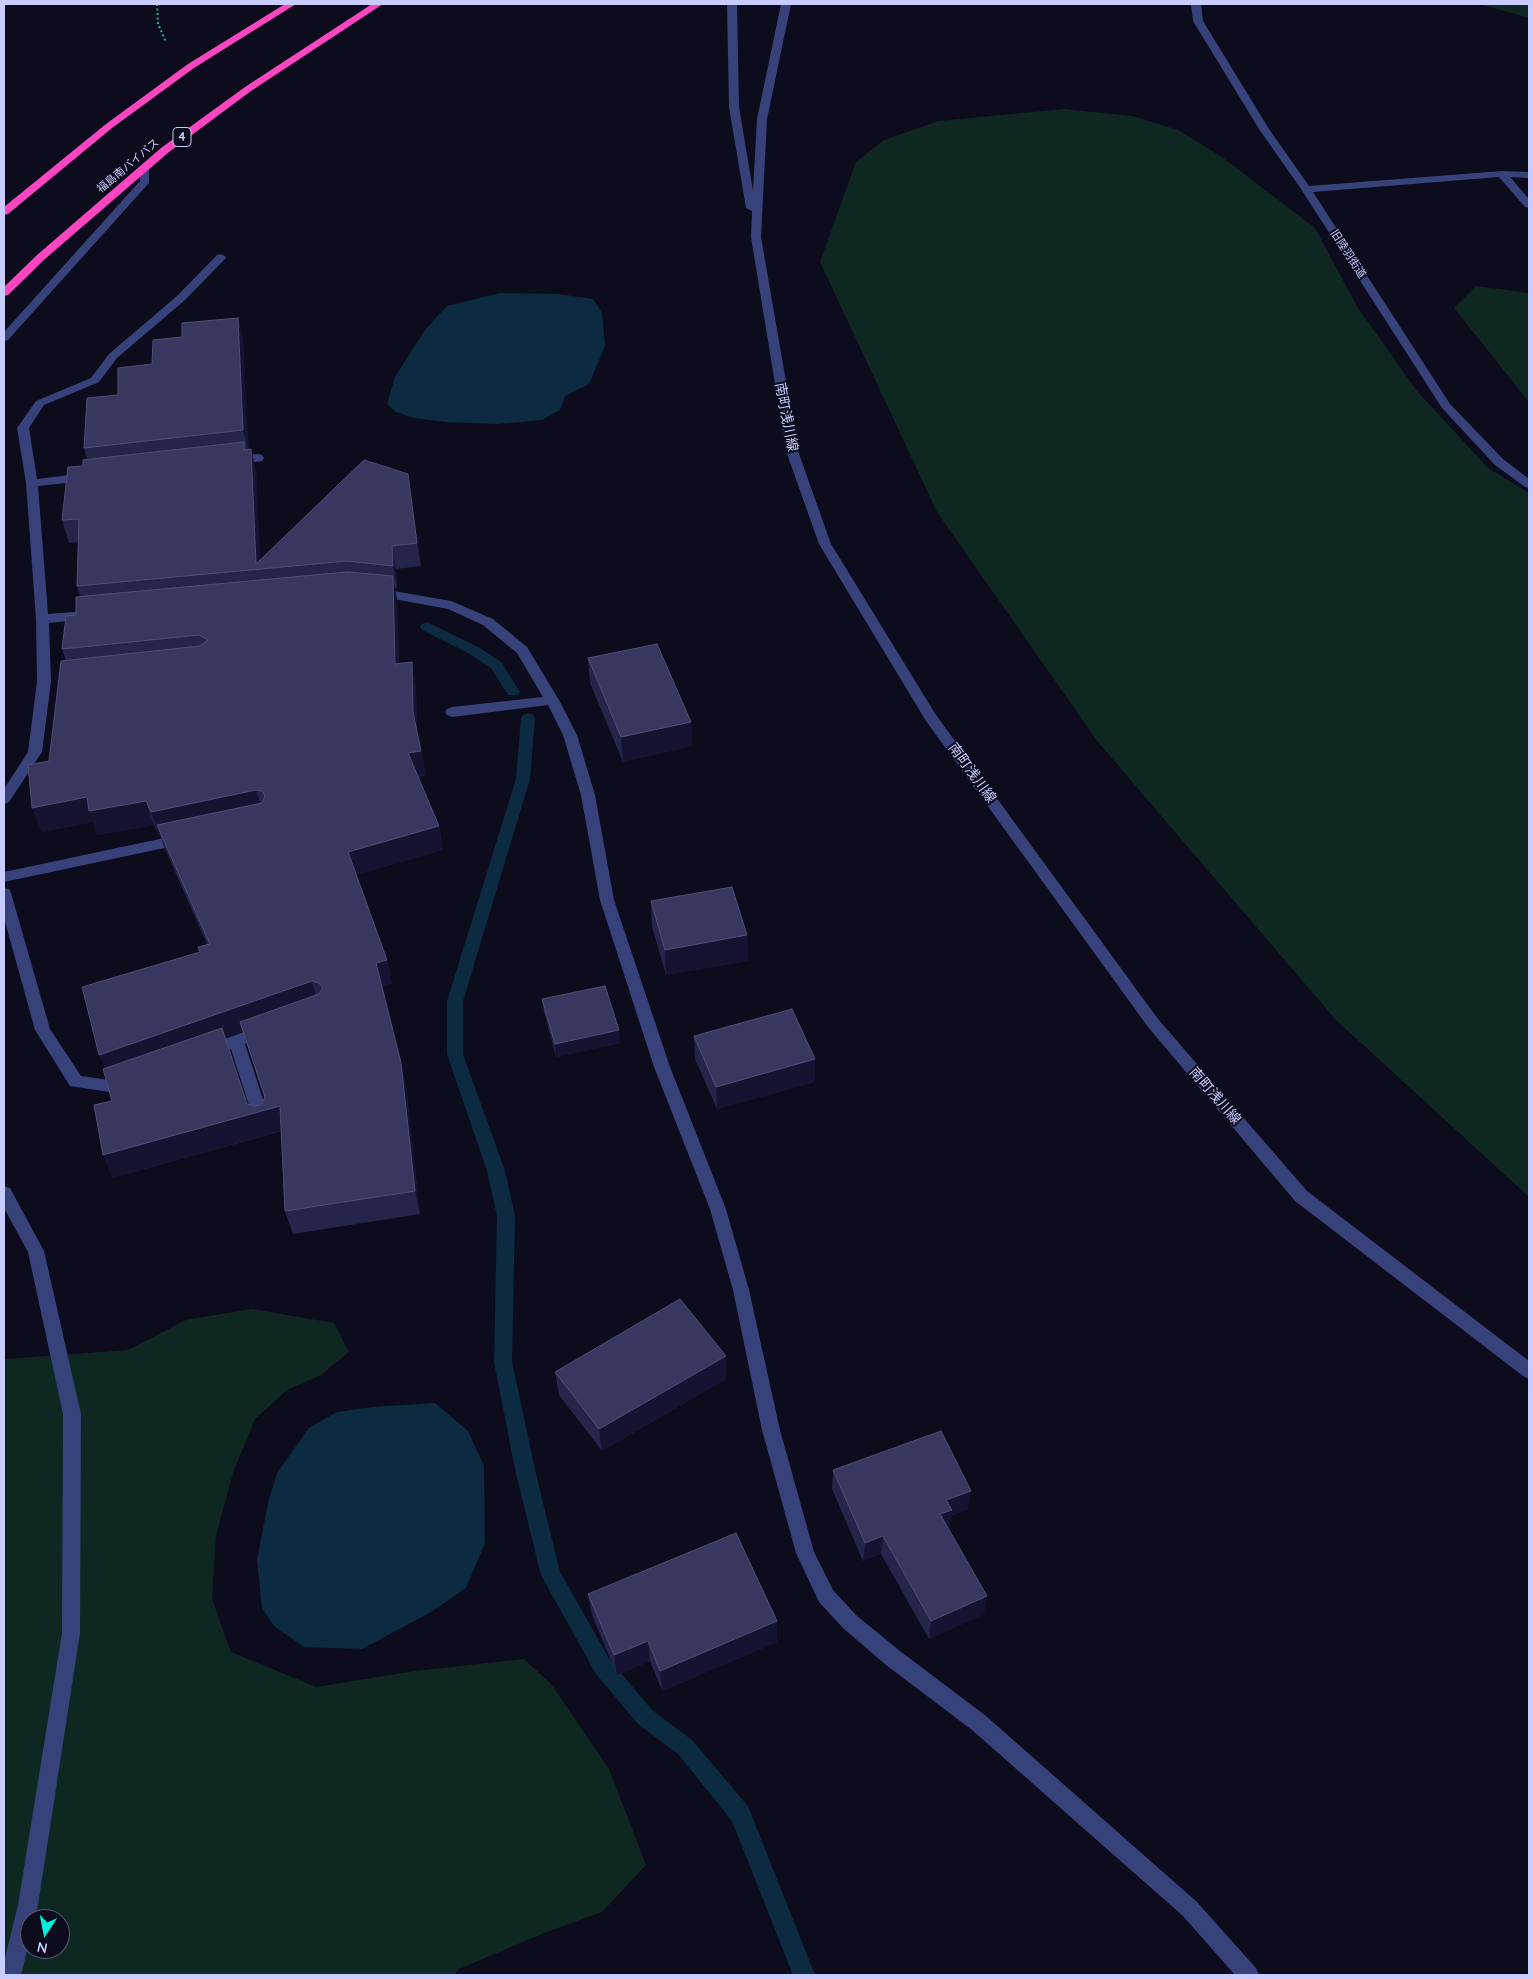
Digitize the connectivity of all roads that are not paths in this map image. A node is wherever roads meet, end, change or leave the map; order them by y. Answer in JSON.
{"nodes":[{"id":1,"x":290,"y":4,"type":"edge"},
{"id":2,"x":378,"y":4,"type":"edge"},
{"id":3,"x":732,"y":4,"type":"edge"},
{"id":4,"x":786,"y":4,"type":"edge"},
{"id":5,"x":1196,"y":4,"type":"edge"},
{"id":6,"x":144,"y":167,"type":"junction"},
{"id":7,"x":1502,"y":174,"type":"junction"},
{"id":8,"x":1529,"y":175,"type":"edge"},
{"id":9,"x":1306,"y":189,"type":"junction"},
{"id":10,"x":1529,"y":205,"type":"edge"},
{"id":11,"x":4,"y":212,"type":"edge"},
{"id":12,"x":756,"y":237,"type":"junction"},
{"id":13,"x":221,"y":257,"type":"dead end"},
{"id":14,"x":4,"y":293,"type":"edge"},
{"id":15,"x":4,"y":338,"type":"edge"},
{"id":16,"x":258,"y":458,"type":"dead end"},
{"id":17,"x":219,"y":462,"type":"edge"},
{"id":18,"x":101,"y":475,"type":"edge"},
{"id":19,"x":32,"y":482,"type":"junction"},
{"id":20,"x":1529,"y":484,"type":"edge"},
{"id":21,"x":361,"y":591,"type":"edge"},
{"id":22,"x":100,"y":613,"type":"edge"},
{"id":23,"x":42,"y":619,"type":"junction"},
{"id":24,"x":552,"y":700,"type":"junction"},
{"id":25,"x":452,"y":712,"type":"dead end"},
{"id":26,"x":4,"y":799,"type":"edge"},
{"id":27,"x":196,"y":836,"type":"edge"},
{"id":28,"x":4,"y":877,"type":"edge"},
{"id":29,"x":4,"y":893,"type":"edge"},
{"id":30,"x":273,"y":1028,"type":"edge"},
{"id":31,"x":236,"y":1040,"type":"junction"},
{"id":32,"x":199,"y":1053,"type":"edge"},
{"id":33,"x":145,"y":1073,"type":"edge"},
{"id":34,"x":262,"y":1121,"type":"edge"},
{"id":35,"x":4,"y":1193,"type":"edge"},
{"id":36,"x":1529,"y":1371,"type":"edge"},
{"id":37,"x":11,"y":1975,"type":"edge"},
{"id":38,"x":1249,"y":1975,"type":"edge"}],
"edges":[{"from":1,"to":11,"type":"highway"},
{"from":2,"to":6,"type":"highway","name":"福島南バイパス","number":"4"},
{"from":3,"to":12,"type":"street"},
{"from":4,"to":12,"type":"street","name":"南町浅川線"},
{"from":5,"to":9,"type":"street","name":"旧陸羽街道"},
{"from":6,"to":14,"type":"highway","name":"福島南バイパス","number":"4"},
{"from":6,"to":15,"type":"street"},
{"from":7,"to":8,"type":"street"},
{"from":7,"to":9,"type":"street"},
{"from":7,"to":10,"type":"street"},
{"from":9,"to":20,"type":"street","name":"旧陸羽街道"},
{"from":12,"to":36,"type":"street","name":"南町浅川線"},
{"from":13,"to":19,"type":"street"},
{"from":16,"to":17,"type":"street"},
{"from":18,"to":19,"type":"street"},
{"from":19,"to":23,"type":"street"},
{"from":21,"to":24,"type":"street"},
{"from":22,"to":23,"type":"street"},
{"from":23,"to":26,"type":"street"},
{"from":24,"to":25,"type":"street"},
{"from":24,"to":38,"type":"street"},
{"from":27,"to":28,"type":"street"},
{"from":29,"to":33,"type":"street"},
{"from":30,"to":31,"type":"street"},
{"from":31,"to":32,"type":"street"},
{"from":31,"to":34,"type":"street"},
{"from":35,"to":37,"type":"street"}]}
